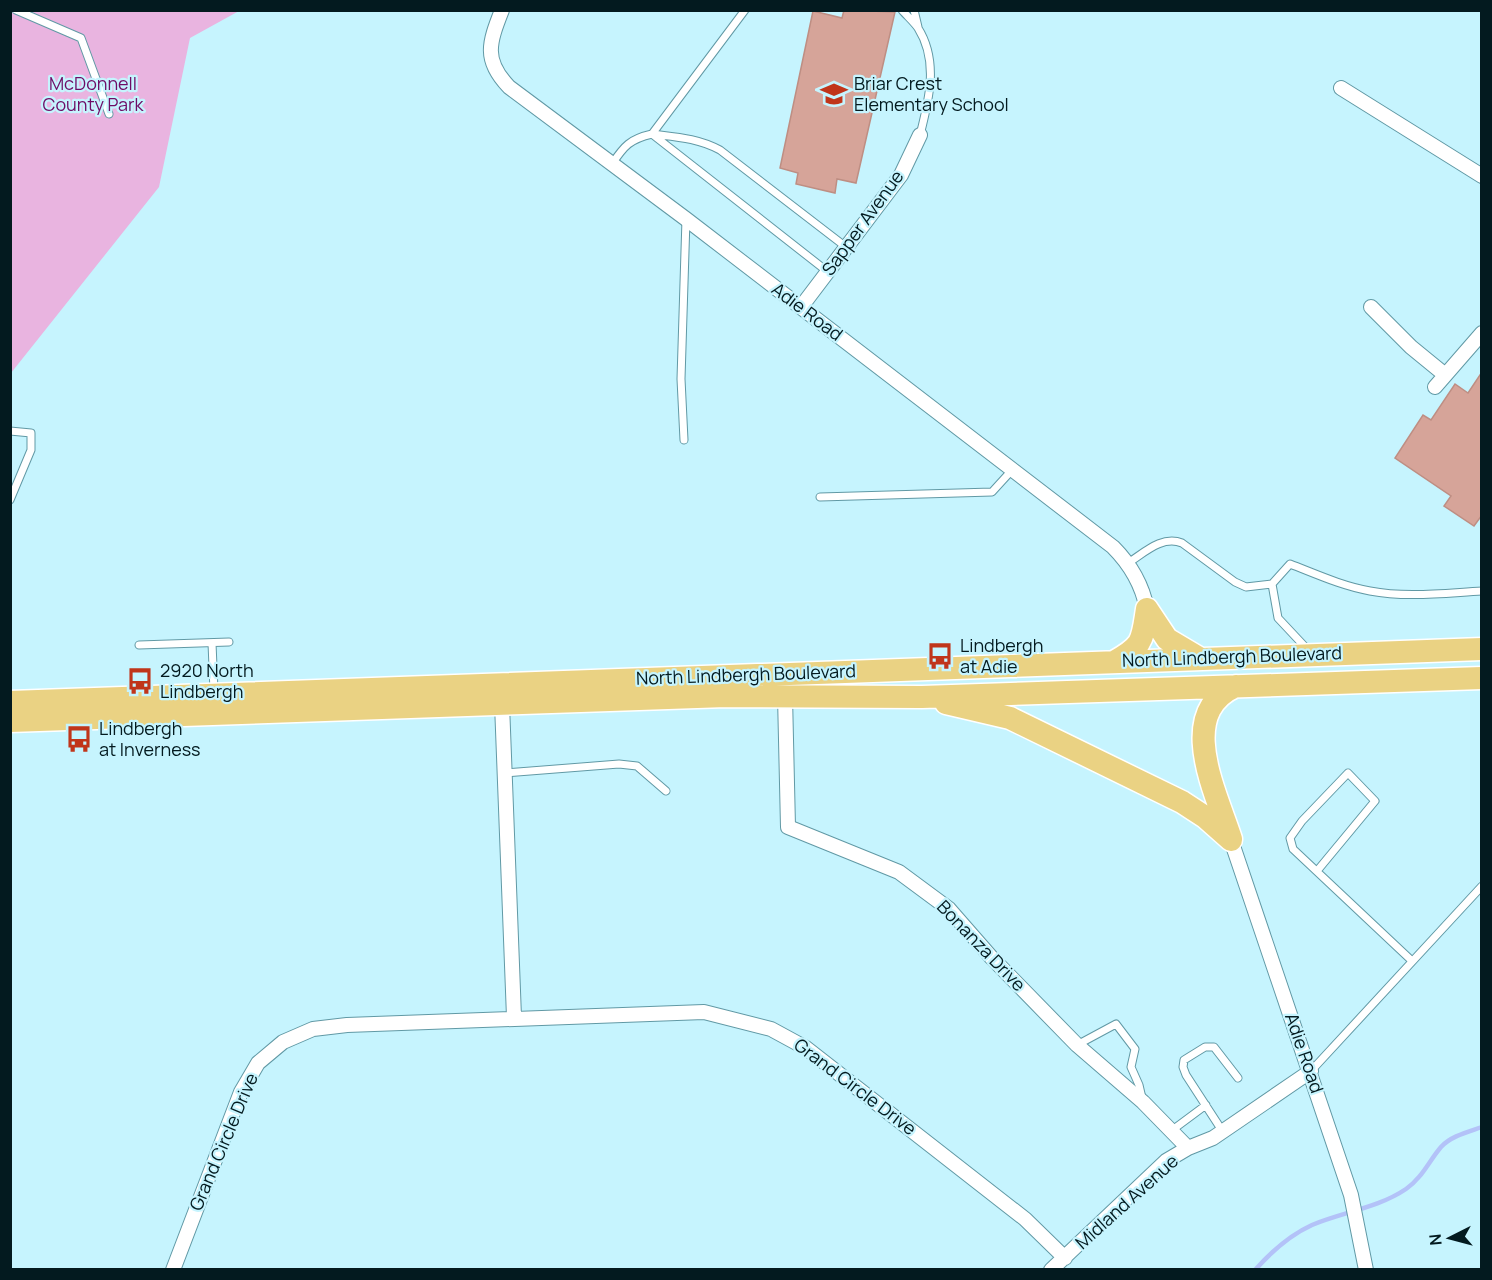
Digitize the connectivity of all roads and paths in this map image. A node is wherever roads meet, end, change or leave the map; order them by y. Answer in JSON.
{"nodes":[{"id":1,"x":16,"y":10,"type":"edge"},
{"id":2,"x":502,"y":10,"type":"edge"},
{"id":3,"x":745,"y":10,"type":"edge"},
{"id":4,"x":902,"y":10,"type":"edge"},
{"id":5,"x":914,"y":10,"type":"edge"},
{"id":6,"x":919,"y":29,"type":"junction"},
{"id":7,"x":1341,"y":88,"type":"dead end"},
{"id":8,"x":109,"y":114,"type":"dead end"},
{"id":9,"x":652,"y":134,"type":"junction"},
{"id":10,"x":920,"y":135,"type":"joint"},
{"id":11,"x":612,"y":164,"type":"junction"},
{"id":12,"x":1482,"y":176,"type":"edge"},
{"id":13,"x":686,"y":219,"type":"junction"},
{"id":14,"x":846,"y":247,"type":"junction"},
{"id":15,"x":828,"y":272,"type":"junction"},
{"id":16,"x":801,"y":307,"type":"junction"},
{"id":17,"x":1371,"y":308,"type":"dead end"},
{"id":18,"x":1481,"y":334,"type":"edge"},
{"id":19,"x":1444,"y":374,"type":"junction"},
{"id":20,"x":1435,"y":387,"type":"dead end"},
{"id":21,"x":10,"y":431,"type":"edge"},
{"id":22,"x":684,"y":440,"type":"dead end"},
{"id":23,"x":1013,"y":469,"type":"junction"},
{"id":24,"x":820,"y":497,"type":"dead end"},
{"id":25,"x":10,"y":500,"type":"edge"},
{"id":26,"x":1128,"y":563,"type":"junction"},
{"id":27,"x":1272,"y":585,"type":"junction"},
{"id":28,"x":1482,"y":591,"type":"edge"},
{"id":29,"x":1147,"y":609,"type":"junction"},
{"id":30,"x":229,"y":642,"type":"dead end"},
{"id":31,"x":212,"y":643,"type":"junction"},
{"id":32,"x":138,"y":645,"type":"dead end"},
{"id":33,"x":1482,"y":649,"type":"edge"},
{"id":34,"x":1312,"y":654,"type":"junction"},
{"id":35,"x":1200,"y":658,"type":"junction"},
{"id":36,"x":1114,"y":662,"type":"junction"},
{"id":37,"x":1482,"y":678,"type":"edge"},
{"id":38,"x":1237,"y":686,"type":"junction"},
{"id":39,"x":214,"y":694,"type":"junction"},
{"id":40,"x":784,"y":696,"type":"junction"},
{"id":41,"x":922,"y":697,"type":"junction"},
{"id":42,"x":10,"y":702,"type":"edge"},
{"id":43,"x":502,"y":704,"type":"junction"},
{"id":44,"x":10,"y":721,"type":"edge"},
{"id":45,"x":506,"y":772,"type":"junction"},
{"id":46,"x":666,"y":791,"type":"dead end"},
{"id":47,"x":1231,"y":840,"type":"junction"},
{"id":48,"x":1317,"y":871,"type":"junction"},
{"id":49,"x":1482,"y":886,"type":"edge"},
{"id":50,"x":1411,"y":960,"type":"junction"},
{"id":51,"x":514,"y":1017,"type":"junction"},
{"id":52,"x":1077,"y":1045,"type":"junction"},
{"id":53,"x":1311,"y":1071,"type":"junction"},
{"id":54,"x":1238,"y":1078,"type":"dead end"},
{"id":55,"x":1143,"y":1102,"type":"junction"},
{"id":56,"x":1206,"y":1105,"type":"junction"},
{"id":57,"x":1171,"y":1131,"type":"junction"},
{"id":58,"x":1223,"y":1132,"type":"junction"},
{"id":59,"x":1188,"y":1148,"type":"junction"},
{"id":60,"x":1065,"y":1258,"type":"junction"},
{"id":61,"x":173,"y":1269,"type":"edge"},
{"id":62,"x":1051,"y":1269,"type":"edge"},
{"id":63,"x":1366,"y":1269,"type":"edge"}],
"edges":[{"from":1,"to":8,"type":"lane"},
{"from":2,"to":11,"type":"street","name":"Adie Road"},
{"from":3,"to":9,"type":"lane"},
{"from":4,"to":6,"type":"lane"},
{"from":5,"to":6,"type":"lane"},
{"from":6,"to":10,"type":"lane"},
{"from":7,"to":12,"type":"street"},
{"from":9,"to":11,"type":"lane"},
{"from":9,"to":14,"type":"lane"},
{"from":9,"to":15,"type":"lane"},
{"from":10,"to":14,"type":"street","name":"Sapper Avenue"},
{"from":11,"to":13,"type":"street","name":"Adie Road"},
{"from":13,"to":16,"type":"street","name":"Adie Road"},
{"from":13,"to":22,"type":"lane"},
{"from":14,"to":15,"type":"street","name":"Sapper Avenue"},
{"from":15,"to":16,"type":"street","name":"Sapper Avenue"},
{"from":16,"to":23,"type":"street","name":"Adie Road"},
{"from":17,"to":19,"type":"street"},
{"from":18,"to":19,"type":"street"},
{"from":19,"to":20,"type":"street"},
{"from":21,"to":25,"type":"lane"},
{"from":23,"to":24,"type":"lane"},
{"from":23,"to":26,"type":"street","name":"Adie Road"},
{"from":26,"to":27,"type":"lane"},
{"from":26,"to":29,"type":"street","name":"Adie Road"},
{"from":27,"to":28,"type":"lane"},
{"from":27,"to":34,"type":"lane"},
{"from":29,"to":35,"type":"highway"},
{"from":29,"to":36,"type":"highway"},
{"from":30,"to":31,"type":"lane"},
{"from":31,"to":32,"type":"lane"},
{"from":31,"to":39,"type":"lane"},
{"from":33,"to":34,"type":"highway","name":"North Lindbergh Boulevard"},
{"from":34,"to":35,"type":"highway","name":"North Lindbergh Boulevard"},
{"from":35,"to":36,"type":"highway","name":"North Lindbergh Boulevard"},
{"from":36,"to":39,"type":"highway","name":"North Lindbergh Boulevard"},
{"from":37,"to":38,"type":"highway","name":"North Lindbergh Boulevard"},
{"from":38,"to":41,"type":"highway","name":"North Lindbergh Boulevard"},
{"from":38,"to":47,"type":"highway"},
{"from":39,"to":42,"type":"highway","name":"North Lindbergh Boulevard"},
{"from":40,"to":41,"type":"highway","name":"North Lindbergh Boulevard"},
{"from":40,"to":43,"type":"highway","name":"North Lindbergh Boulevard"},
{"from":40,"to":52,"type":"street","name":"Bonanza Drive"},
{"from":41,"to":47,"type":"highway"},
{"from":43,"to":44,"type":"highway","name":"North Lindbergh Boulevard"},
{"from":43,"to":45,"type":"street"},
{"from":45,"to":46,"type":"lane"},
{"from":45,"to":51,"type":"street"},
{"from":47,"to":53,"type":"street","name":"Adie Road"},
{"from":48,"to":48,"type":"lane"},
{"from":48,"to":50,"type":"lane"},
{"from":49,"to":50,"type":"lane"},
{"from":50,"to":53,"type":"lane"},
{"from":51,"to":60,"type":"street","name":"Grand Circle Drive"},
{"from":51,"to":61,"type":"street","name":"Grand Circle Drive"},
{"from":52,"to":55,"type":"street","name":"Bonanza Drive"},
{"from":52,"to":55,"type":"lane"},
{"from":53,"to":58,"type":"street","name":"Midland Avenue"},
{"from":53,"to":63,"type":"street","name":"Adie Road"},
{"from":54,"to":56,"type":"lane"},
{"from":55,"to":57,"type":"street","name":"Bonanza Drive"},
{"from":56,"to":57,"type":"lane"},
{"from":56,"to":58,"type":"lane"},
{"from":57,"to":59,"type":"street","name":"Bonanza Drive"},
{"from":58,"to":59,"type":"street","name":"Midland Avenue"},
{"from":59,"to":60,"type":"street","name":"Midland Avenue"},
{"from":60,"to":62,"type":"street"}]}
